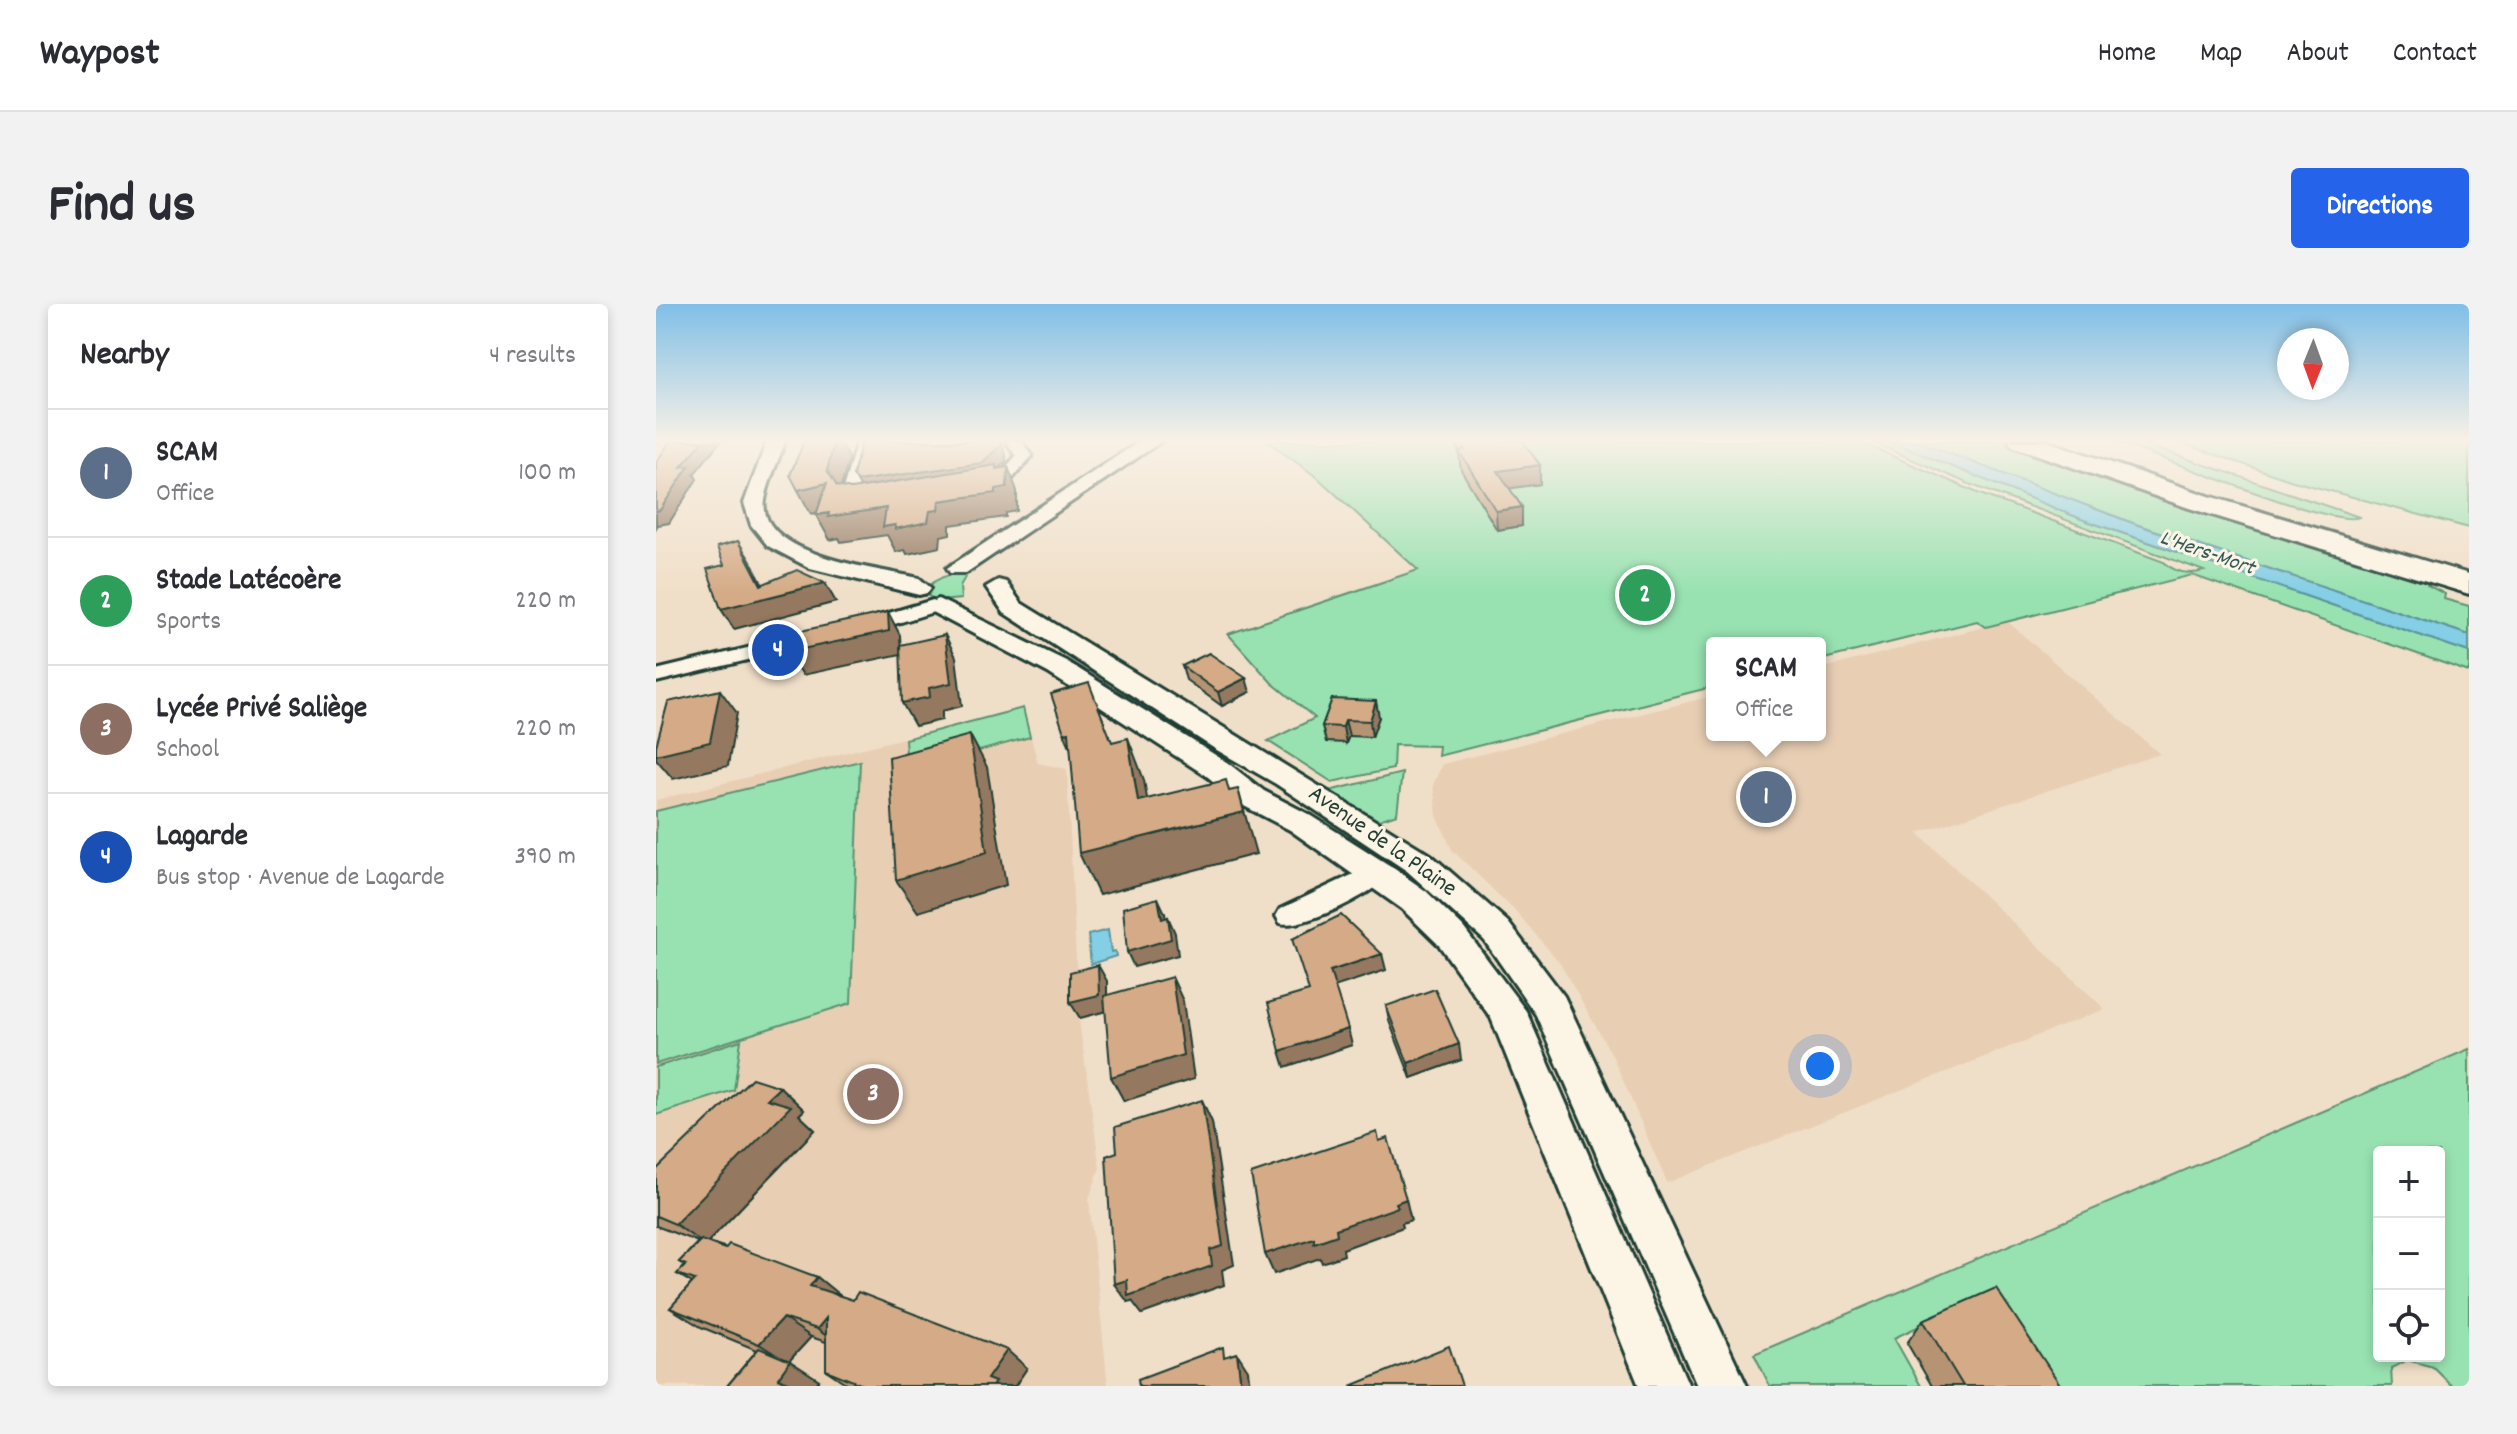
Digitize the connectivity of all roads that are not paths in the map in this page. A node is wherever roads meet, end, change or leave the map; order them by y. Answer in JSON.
{"nodes":[{"id":1,"x":758,"y":491,"type":"edge"},
{"id":2,"x":850,"y":491,"type":"edge"},
{"id":3,"x":1078,"y":491,"type":"edge"},
{"id":4,"x":1103,"y":491,"type":"edge"},
{"id":5,"x":2168,"y":491,"type":"edge"},
{"id":6,"x":2211,"y":491,"type":"edge"},
{"id":7,"x":887,"y":503,"type":"edge"},
{"id":8,"x":2469,"y":568,"type":"edge"},
{"id":9,"x":1006,"y":571,"type":"junction"},
{"id":10,"x":2469,"y":584,"type":"edge"},
{"id":11,"x":934,"y":589,"type":"junction"},
{"id":12,"x":656,"y":676,"type":"edge"},
{"id":13,"x":1377,"y":873,"type":"junction"},
{"id":14,"x":1290,"y":916,"type":"dead end"},
{"id":15,"x":1664,"y":1386,"type":"edge"},
{"id":16,"x":1722,"y":1386,"type":"edge"}],
"edges":[{"from":1,"to":11,"type":"street","name":"Avenue de la Plaine"},
{"from":2,"to":7,"type":"street"},
{"from":3,"to":11,"type":"street"},
{"from":4,"to":9,"type":"street"},
{"from":5,"to":10,"type":"highway"},
{"from":6,"to":8,"type":"highway"},
{"from":9,"to":11,"type":"street"},
{"from":9,"to":11,"type":"street"},
{"from":9,"to":16,"type":"street","name":"Avenue de la Plaine"},
{"from":11,"to":12,"type":"street"},
{"from":11,"to":13,"type":"street","name":"Avenue de la Plaine"},
{"from":13,"to":14,"type":"street"},
{"from":13,"to":15,"type":"street","name":"Avenue de la Plaine"}]}
